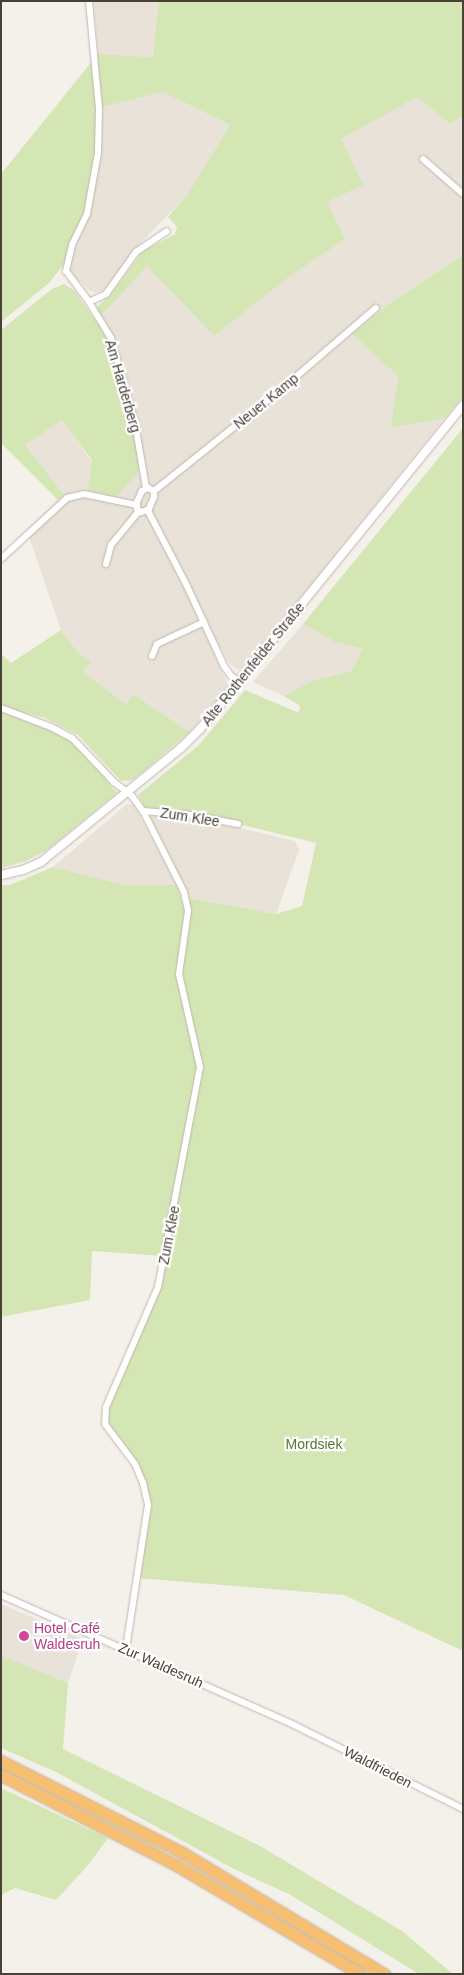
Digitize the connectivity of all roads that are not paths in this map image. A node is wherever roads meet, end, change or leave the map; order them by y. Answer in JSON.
{"nodes":[{"id":1,"x":89,"y":1,"type":"edge"},
{"id":2,"x":423,"y":159,"type":"dead end"},
{"id":3,"x":463,"y":194,"type":"edge"},
{"id":4,"x":167,"y":231,"type":"dead end"},
{"id":5,"x":89,"y":302,"type":"junction"},
{"id":6,"x":376,"y":308,"type":"dead end"},
{"id":7,"x":463,"y":405,"type":"edge"},
{"id":8,"x":146,"y":488,"type":"junction"},
{"id":9,"x":154,"y":491,"type":"junction"},
{"id":10,"x":138,"y":508,"type":"junction"},
{"id":11,"x":148,"y":511,"type":"junction"},
{"id":12,"x":1,"y":559,"type":"edge"},
{"id":13,"x":106,"y":564,"type":"dead end"},
{"id":14,"x":204,"y":622,"type":"junction"},
{"id":15,"x":152,"y":656,"type":"dead end"},
{"id":16,"x":239,"y":681,"type":"junction"},
{"id":17,"x":1,"y":708,"type":"edge"},
{"id":18,"x":127,"y":792,"type":"junction"},
{"id":19,"x":143,"y":812,"type":"junction"},
{"id":20,"x":238,"y":824,"type":"dead end"},
{"id":21,"x":1,"y":875,"type":"edge"},
{"id":22,"x":1,"y":1595,"type":"edge"},
{"id":23,"x":126,"y":1649,"type":"junction"},
{"id":24,"x":294,"y":1725,"type":"joint"},
{"id":25,"x":1,"y":1761,"type":"edge"},
{"id":26,"x":1,"y":1775,"type":"edge"},
{"id":27,"x":463,"y":1809,"type":"edge"},
{"id":28,"x":360,"y":1974,"type":"edge"},
{"id":29,"x":384,"y":1974,"type":"edge"}],
"edges":[{"from":1,"to":5,"type":"street","name":"Am Harderberg"},
{"from":2,"to":3,"type":"street"},
{"from":4,"to":5,"type":"street"},
{"from":5,"to":8,"type":"street","name":"Am Harderberg"},
{"from":6,"to":9,"type":"street","name":"Neuer Kamp"},
{"from":7,"to":16,"type":"street","name":"Alte Rothenfelder Straße"},
{"from":8,"to":9,"type":"street"},
{"from":8,"to":10,"type":"street"},
{"from":9,"to":11,"type":"street"},
{"from":10,"to":11,"type":"street"},
{"from":10,"to":12,"type":"street"},
{"from":10,"to":13,"type":"street"},
{"from":11,"to":14,"type":"street"},
{"from":14,"to":15,"type":"street"},
{"from":14,"to":16,"type":"street"},
{"from":16,"to":18,"type":"street","name":"Alte Rothenfelder Straße"},
{"from":17,"to":18,"type":"street","name":"Zum Klee"},
{"from":18,"to":19,"type":"street","name":"Zum Klee"},
{"from":18,"to":21,"type":"street","name":"Alte Rothenfelder Straße"},
{"from":19,"to":20,"type":"street","name":"Zum Klee"},
{"from":19,"to":23,"type":"street","name":"Zum Klee"},
{"from":22,"to":23,"type":"street","name":"Zur Waldesruh"},
{"from":23,"to":24,"type":"street","name":"Zur Waldesruh"},
{"from":24,"to":27,"type":"street","name":"Waldfrieden"},
{"from":25,"to":29,"type":"highway"},
{"from":26,"to":28,"type":"highway"}]}
